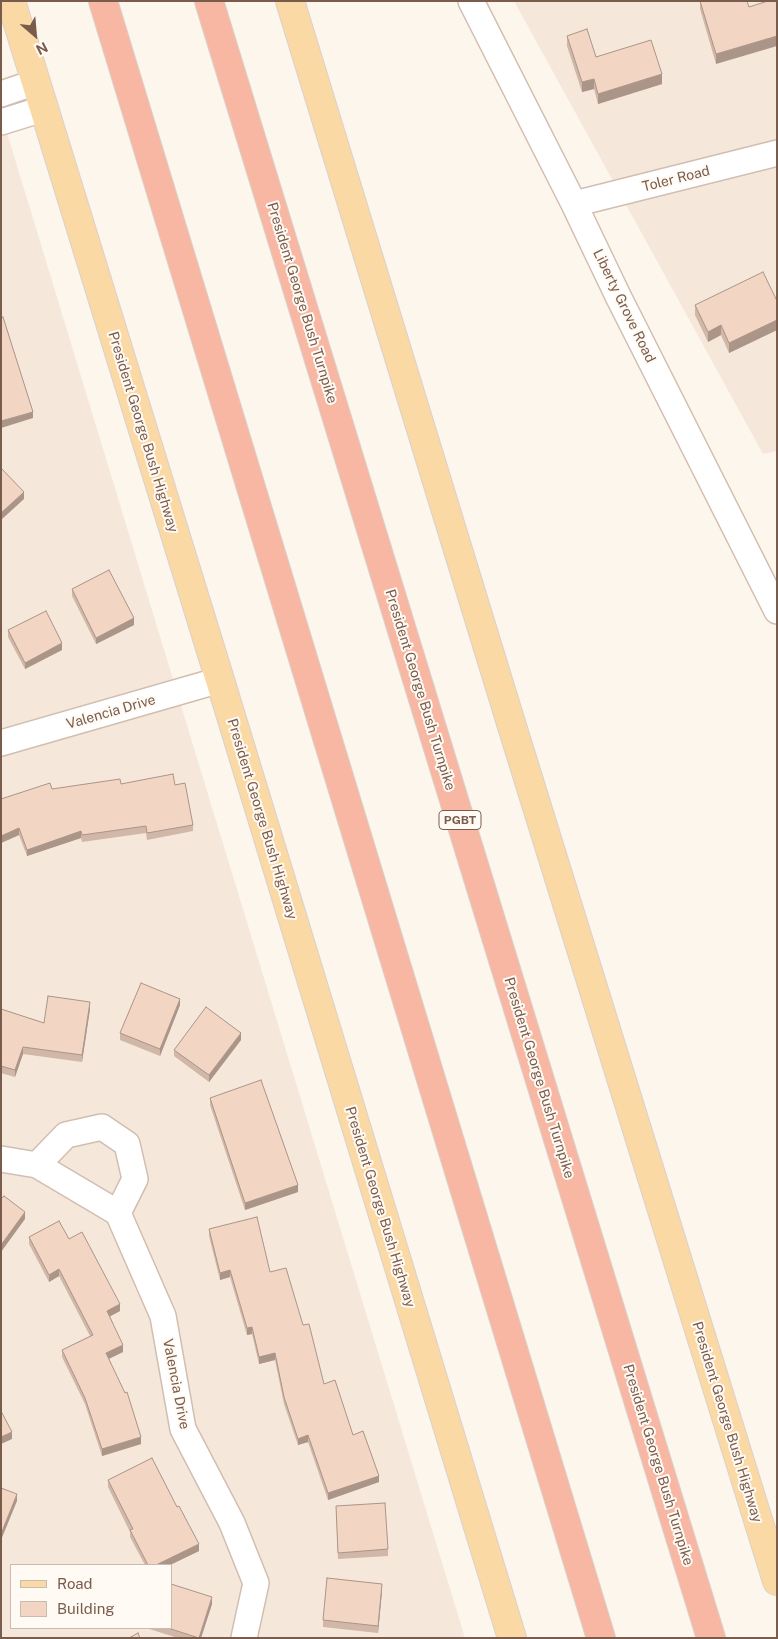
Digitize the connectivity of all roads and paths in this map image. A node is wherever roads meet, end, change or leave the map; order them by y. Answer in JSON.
{"nodes":[{"id":1,"x":11,"y":1,"type":"edge"},
{"id":2,"x":103,"y":1,"type":"edge"},
{"id":3,"x":209,"y":1,"type":"edge"},
{"id":4,"x":290,"y":1,"type":"edge"},
{"id":5,"x":471,"y":1,"type":"edge"},
{"id":6,"x":36,"y":82,"type":"junction"},
{"id":7,"x":1,"y":94,"type":"edge"},
{"id":8,"x":44,"y":109,"type":"junction"},
{"id":9,"x":1,"y":122,"type":"edge"},
{"id":10,"x":777,"y":153,"type":"edge"},
{"id":11,"x":574,"y":204,"type":"junction"},
{"id":12,"x":777,"y":611,"type":"edge"},
{"id":13,"x":220,"y":680,"type":"junction"},
{"id":14,"x":1,"y":744,"type":"edge"},
{"id":15,"x":1,"y":1159,"type":"edge"},
{"id":16,"x":37,"y":1165,"type":"junction"},
{"id":17,"x":118,"y":1213,"type":"junction"},
{"id":18,"x":777,"y":1581,"type":"edge"},
{"id":19,"x":244,"y":1638,"type":"edge"},
{"id":20,"x":512,"y":1638,"type":"edge"},
{"id":21,"x":601,"y":1638,"type":"edge"},
{"id":22,"x":711,"y":1638,"type":"edge"}],
"edges":[{"from":1,"to":6,"type":"main road","name":"President George Bush Highway"},
{"from":2,"to":21,"type":"highway"},
{"from":3,"to":22,"type":"highway","name":"President George Bush Turnpike","number":"PGBT"},
{"from":4,"to":18,"type":"main road","name":"President George Bush Highway"},
{"from":5,"to":11,"type":"street","name":"Liberty Grove Road"},
{"from":6,"to":7,"type":"street"},
{"from":6,"to":8,"type":"main road","name":"President George Bush Highway"},
{"from":8,"to":9,"type":"street"},
{"from":8,"to":13,"type":"main road","name":"President George Bush Highway"},
{"from":10,"to":11,"type":"street","name":"Toler Road"},
{"from":11,"to":12,"type":"street","name":"Liberty Grove Road"},
{"from":13,"to":14,"type":"street","name":"Valencia Drive"},
{"from":13,"to":20,"type":"main road","name":"President George Bush Highway"},
{"from":15,"to":16,"type":"street"},
{"from":16,"to":17,"type":"street"},
{"from":16,"to":17,"type":"street"},
{"from":17,"to":19,"type":"street","name":"Valencia Drive"}]}
